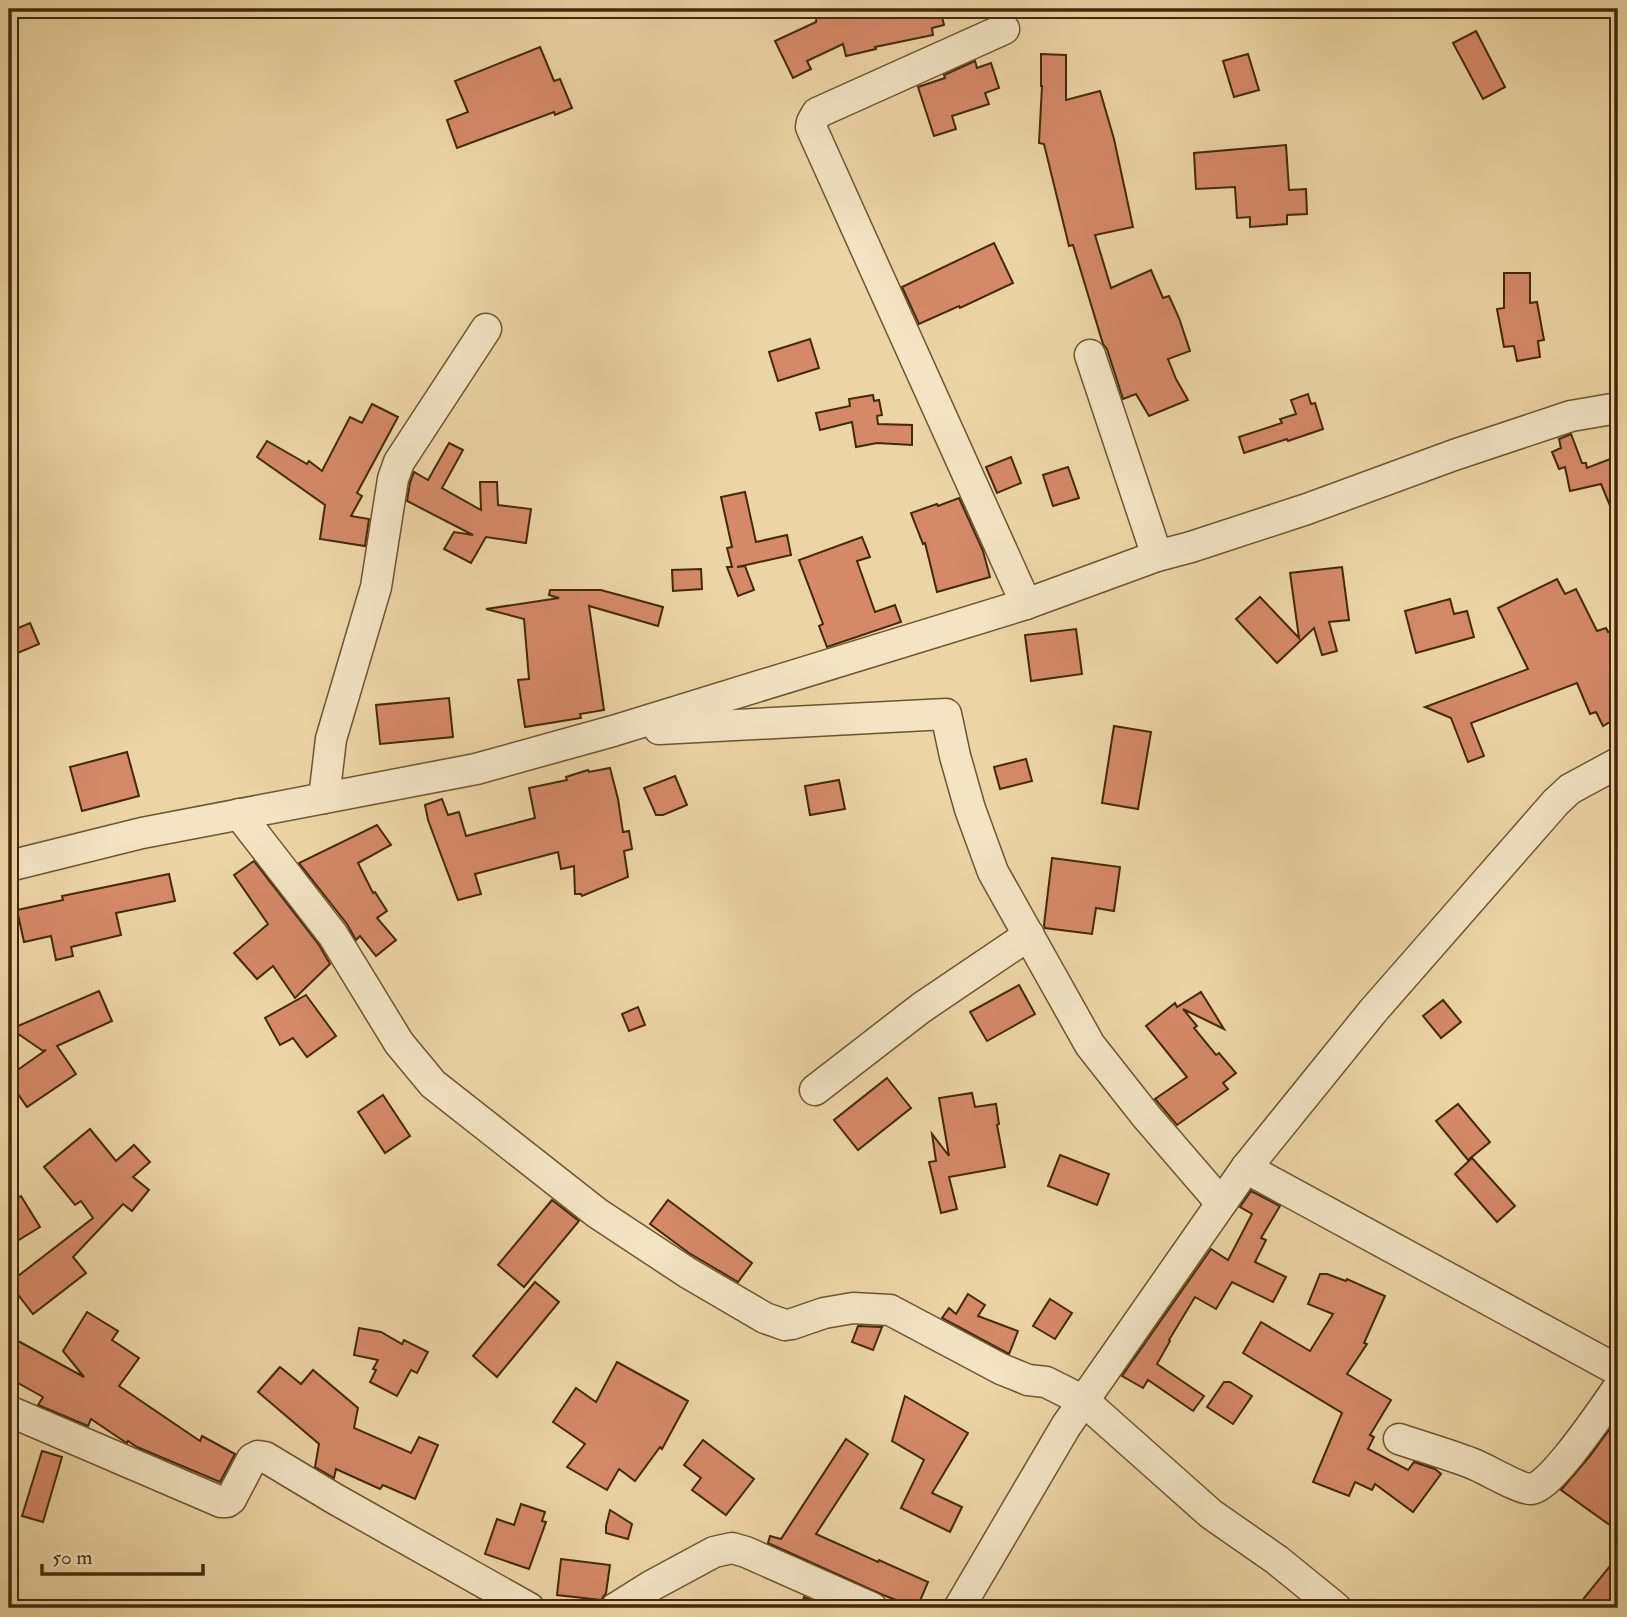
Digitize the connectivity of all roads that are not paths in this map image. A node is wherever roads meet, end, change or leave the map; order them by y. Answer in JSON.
{"nodes":[{"id":1,"x":1004,"y":29,"type":"dead end"},
{"id":2,"x":486,"y":329,"type":"dead end"},
{"id":3,"x":1090,"y":355,"type":"dead end"},
{"id":4,"x":1618,"y":408,"type":"edge"},
{"id":5,"x":1157,"y":556,"type":"junction"},
{"id":6,"x":1026,"y":604,"type":"junction"},
{"id":7,"x":614,"y":731,"type":"junction"},
{"id":8,"x":1618,"y":763,"type":"edge"},
{"id":9,"x":324,"y":798,"type":"junction"},
{"id":10,"x":239,"y":814,"type":"junction"},
{"id":11,"x":9,"y":866,"type":"edge"},
{"id":12,"x":1029,"y":935,"type":"junction"},
{"id":13,"x":815,"y":1090,"type":"dead end"},
{"id":14,"x":1246,"y":1168,"type":"junction"},
{"id":15,"x":1221,"y":1203,"type":"junction"},
{"id":16,"x":1618,"y":1368,"type":"edge"},
{"id":17,"x":1618,"y":1388,"type":"edge"},
{"id":18,"x":1084,"y":1401,"type":"junction"},
{"id":19,"x":9,"y":1411,"type":"edge"},
{"id":20,"x":1399,"y":1439,"type":"dead end"},
{"id":21,"x":529,"y":1608,"type":"edge"},
{"id":22,"x":617,"y":1608,"type":"edge"},
{"id":23,"x":872,"y":1608,"type":"edge"},
{"id":24,"x":960,"y":1608,"type":"edge"},
{"id":25,"x":1336,"y":1608,"type":"edge"}],
"edges":[{"from":1,"to":6,"type":"street"},
{"from":2,"to":9,"type":"street"},
{"from":3,"to":5,"type":"street"},
{"from":4,"to":5,"type":"street"},
{"from":5,"to":6,"type":"street"},
{"from":6,"to":7,"type":"street"},
{"from":7,"to":9,"type":"street"},
{"from":7,"to":12,"type":"street"},
{"from":8,"to":14,"type":"street"},
{"from":9,"to":10,"type":"street"},
{"from":10,"to":11,"type":"street"},
{"from":10,"to":18,"type":"street"},
{"from":12,"to":13,"type":"street"},
{"from":12,"to":15,"type":"street"},
{"from":14,"to":15,"type":"street"},
{"from":14,"to":16,"type":"street"},
{"from":15,"to":18,"type":"street"},
{"from":17,"to":20,"type":"street"},
{"from":18,"to":24,"type":"street"},
{"from":18,"to":25,"type":"street"},
{"from":19,"to":21,"type":"street"},
{"from":22,"to":23,"type":"street"}]}
